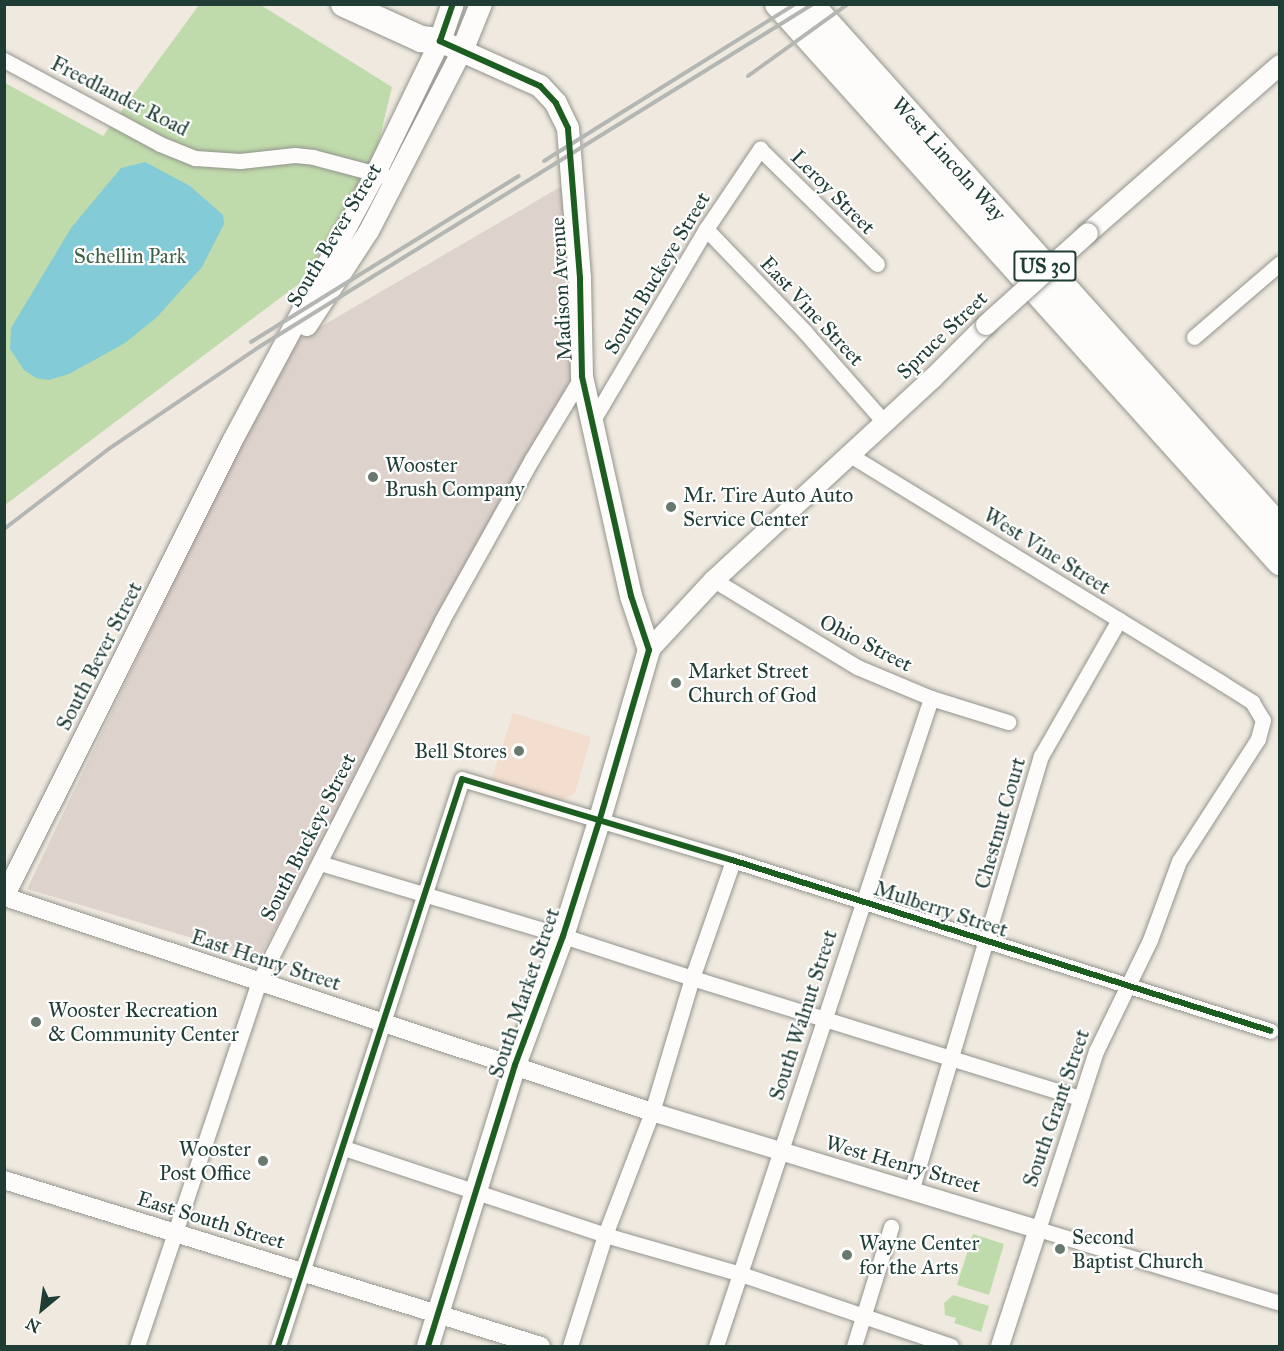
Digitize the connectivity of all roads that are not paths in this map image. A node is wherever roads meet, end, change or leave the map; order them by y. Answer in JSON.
{"nodes":[{"id":1,"x":345,"y":4,"type":"edge"},
{"id":2,"x":377,"y":4,"type":"edge"},
{"id":3,"x":453,"y":4,"type":"edge"},
{"id":4,"x":481,"y":4,"type":"edge"},
{"id":5,"x":764,"y":4,"type":"edge"},
{"id":6,"x":778,"y":4,"type":"edge"},
{"id":7,"x":810,"y":4,"type":"edge"},
{"id":8,"x":451,"y":46,"type":"junction"},
{"id":9,"x":4,"y":60,"type":"edge"},
{"id":10,"x":1280,"y":65,"type":"edge"},
{"id":11,"x":901,"y":142,"type":"junction"},
{"id":12,"x":760,"y":149,"type":"joint"},
{"id":13,"x":376,"y":173,"type":"junction"},
{"id":14,"x":395,"y":180,"type":"junction"},
{"id":15,"x":706,"y":229,"type":"junction"},
{"id":16,"x":877,"y":264,"type":"dead end"},
{"id":17,"x":1280,"y":264,"type":"edge"},
{"id":18,"x":1194,"y":337,"type":"dead end"},
{"id":19,"x":582,"y":376,"type":"junction"},
{"id":20,"x":593,"y":420,"type":"junction"},
{"id":21,"x":885,"y":423,"type":"junction"},
{"id":22,"x":235,"y":436,"type":"junction"},
{"id":23,"x":850,"y":455,"type":"junction"},
{"id":24,"x":1280,"y":528,"type":"edge"},
{"id":25,"x":1280,"y":562,"type":"edge"},
{"id":26,"x":714,"y":580,"type":"junction"},
{"id":27,"x":1119,"y":620,"type":"junction"},
{"id":28,"x":649,"y":650,"type":"junction"},
{"id":29,"x":1222,"y":683,"type":"joint"},
{"id":30,"x":931,"y":698,"type":"junction"},
{"id":31,"x":1008,"y":722,"type":"dead end"},
{"id":32,"x":599,"y":822,"type":"junction"},
{"id":33,"x":733,"y":860,"type":"junction"},
{"id":34,"x":321,"y":863,"type":"junction"},
{"id":35,"x":423,"y":894,"type":"junction"},
{"id":36,"x":4,"y":897,"type":"edge"},
{"id":37,"x":864,"y":901,"type":"junction"},
{"id":38,"x":563,"y":936,"type":"junction"},
{"id":39,"x":987,"y":940,"type":"junction"},
{"id":40,"x":692,"y":978,"type":"junction"},
{"id":41,"x":259,"y":981,"type":"junction"},
{"id":42,"x":1128,"y":987,"type":"junction"},
{"id":43,"x":823,"y":1019,"type":"junction"},
{"id":44,"x":385,"y":1022,"type":"junction"},
{"id":45,"x":1271,"y":1031,"type":"dead end"},
{"id":46,"x":951,"y":1058,"type":"junction"},
{"id":47,"x":515,"y":1065,"type":"junction"},
{"id":48,"x":1080,"y":1098,"type":"junction"},
{"id":49,"x":652,"y":1112,"type":"junction"},
{"id":50,"x":344,"y":1148,"type":"junction"},
{"id":51,"x":780,"y":1152,"type":"junction"},
{"id":52,"x":4,"y":1180,"type":"edge"},
{"id":53,"x":912,"y":1188,"type":"junction"},
{"id":54,"x":478,"y":1192,"type":"junction"},
{"id":55,"x":891,"y":1227,"type":"dead end"},
{"id":56,"x":1038,"y":1229,"type":"junction"},
{"id":57,"x":176,"y":1234,"type":"junction"},
{"id":58,"x":605,"y":1235,"type":"junction"},
{"id":59,"x":301,"y":1270,"type":"junction"},
{"id":60,"x":741,"y":1274,"type":"junction"},
{"id":61,"x":1280,"y":1303,"type":"edge"},
{"id":62,"x":438,"y":1315,"type":"junction"},
{"id":63,"x":863,"y":1315,"type":"junction"},
{"id":64,"x":137,"y":1347,"type":"edge"},
{"id":65,"x":278,"y":1347,"type":"edge"},
{"id":66,"x":428,"y":1347,"type":"edge"},
{"id":67,"x":541,"y":1347,"type":"edge"},
{"id":68,"x":570,"y":1347,"type":"edge"},
{"id":69,"x":716,"y":1347,"type":"edge"},
{"id":70,"x":854,"y":1347,"type":"edge"},
{"id":71,"x":951,"y":1347,"type":"edge"},
{"id":72,"x":1000,"y":1347,"type":"edge"}],
"edges":[{"from":1,"to":8,"type":"highway"},
{"from":2,"to":8,"type":"highway"},
{"from":3,"to":8,"type":"main road"},
{"from":4,"to":8,"type":"main road"},
{"from":5,"to":11,"type":"highway"},
{"from":6,"to":11,"type":"highway","number":"US 30"},
{"from":7,"to":24,"type":"highway","name":"West Lincoln Way","number":"US 30"},
{"from":8,"to":13,"type":"main road","name":"South Bever Street"},
{"from":8,"to":14,"type":"main road","name":"South Bever Street"},
{"from":8,"to":19,"type":"main road","name":"Madison Avenue"},
{"from":9,"to":13,"type":"street","name":"Freedlander Road"},
{"from":10,"to":21,"type":"main road","name":"Spruce Street","bridge":true},
{"from":11,"to":25,"type":"highway","name":"West Lincoln Way","number":"US 30"},
{"from":12,"to":15,"type":"street","name":"South Buckeye Street"},
{"from":12,"to":16,"type":"street","name":"Leroy Street"},
{"from":13,"to":14,"type":"street","name":"Freedlander Road"},
{"from":13,"to":22,"type":"main road","name":"South Bever Street"},
{"from":14,"to":22,"type":"main road","name":"South Bever Street"},
{"from":15,"to":20,"type":"street","name":"South Buckeye Street"},
{"from":15,"to":21,"type":"street","name":"East Vine Street"},
{"from":17,"to":18,"type":"street"},
{"from":19,"to":20,"type":"main road","name":"Madison Avenue"},
{"from":19,"to":34,"type":"street","name":"South Buckeye Street"},
{"from":20,"to":28,"type":"main road","name":"Madison Avenue"},
{"from":21,"to":23,"type":"main road","name":"Spruce Street"},
{"from":22,"to":36,"type":"main road","name":"South Bever Street"},
{"from":23,"to":26,"type":"main road","name":"Spruce Street"},
{"from":23,"to":27,"type":"street","name":"West Vine Street"},
{"from":26,"to":28,"type":"main road","name":"Spruce Street"},
{"from":26,"to":30,"type":"street","name":"Ohio Street"},
{"from":27,"to":29,"type":"street","name":"West Vine Street"},
{"from":27,"to":39,"type":"street","name":"Chestnut Court"},
{"from":28,"to":32,"type":"main road","name":"South Market Street"},
{"from":29,"to":42,"type":"street","name":"South Grant Street"},
{"from":30,"to":31,"type":"street","name":"Ohio Street"},
{"from":30,"to":37,"type":"street","name":"South Walnut Street"},
{"from":32,"to":33,"type":"street","name":"Mulberry Street"},
{"from":32,"to":35,"type":"street","name":"Mulberry Street"},
{"from":32,"to":38,"type":"main road","name":"South Market Street"},
{"from":33,"to":37,"type":"street","name":"Mulberry Street"},
{"from":33,"to":40,"type":"street"},
{"from":34,"to":35,"type":"street"},
{"from":34,"to":41,"type":"street","name":"South Buckeye Street"},
{"from":35,"to":38,"type":"street"},
{"from":35,"to":44,"type":"street"},
{"from":36,"to":41,"type":"street","name":"East Henry Street"},
{"from":37,"to":39,"type":"street","name":"Mulberry Street"},
{"from":37,"to":43,"type":"street","name":"South Walnut Street"},
{"from":38,"to":40,"type":"street"},
{"from":38,"to":47,"type":"main road","name":"South Market Street"},
{"from":39,"to":42,"type":"street","name":"Mulberry Street"},
{"from":39,"to":46,"type":"street","name":"Chestnut Court"},
{"from":40,"to":43,"type":"street"},
{"from":40,"to":49,"type":"street"},
{"from":41,"to":44,"type":"street","name":"East Henry Street"},
{"from":41,"to":57,"type":"street","name":"South Buckeye Street"},
{"from":42,"to":45,"type":"street","name":"Mulberry Street"},
{"from":42,"to":48,"type":"street","name":"South Grant Street"},
{"from":43,"to":46,"type":"street"},
{"from":43,"to":51,"type":"street","name":"South Walnut Street"},
{"from":44,"to":47,"type":"street","name":"East Henry Street"},
{"from":44,"to":50,"type":"street"},
{"from":46,"to":48,"type":"street"},
{"from":46,"to":53,"type":"street","name":"Chestnut Court"},
{"from":47,"to":49,"type":"street","name":"West Henry Street"},
{"from":47,"to":54,"type":"main road","name":"South Market Street"},
{"from":48,"to":56,"type":"street","name":"South Grant Street"},
{"from":49,"to":51,"type":"street","name":"West Henry Street"},
{"from":49,"to":58,"type":"street"},
{"from":50,"to":54,"type":"street"},
{"from":50,"to":59,"type":"street"},
{"from":51,"to":53,"type":"street","name":"West Henry Street"},
{"from":51,"to":60,"type":"street","name":"South Walnut Street"},
{"from":52,"to":57,"type":"street","name":"East South Street"},
{"from":53,"to":56,"type":"street","name":"West Henry Street"},
{"from":54,"to":58,"type":"street"},
{"from":54,"to":62,"type":"main road","name":"South Market Street"},
{"from":55,"to":63,"type":"street"},
{"from":56,"to":61,"type":"street","name":"West Henry Street"},
{"from":56,"to":72,"type":"street","name":"South Grant Street"},
{"from":57,"to":59,"type":"street","name":"East South Street"},
{"from":57,"to":64,"type":"street","name":"South Buckeye Street"},
{"from":58,"to":60,"type":"street"},
{"from":58,"to":68,"type":"street"},
{"from":59,"to":62,"type":"street","name":"East South Street"},
{"from":59,"to":65,"type":"street"},
{"from":60,"to":63,"type":"street"},
{"from":60,"to":69,"type":"street","name":"South Walnut Street"},
{"from":62,"to":66,"type":"main road","name":"South Market Street"},
{"from":62,"to":67,"type":"street","name":"East South Street"},
{"from":63,"to":70,"type":"street"},
{"from":63,"to":71,"type":"street"}]}
